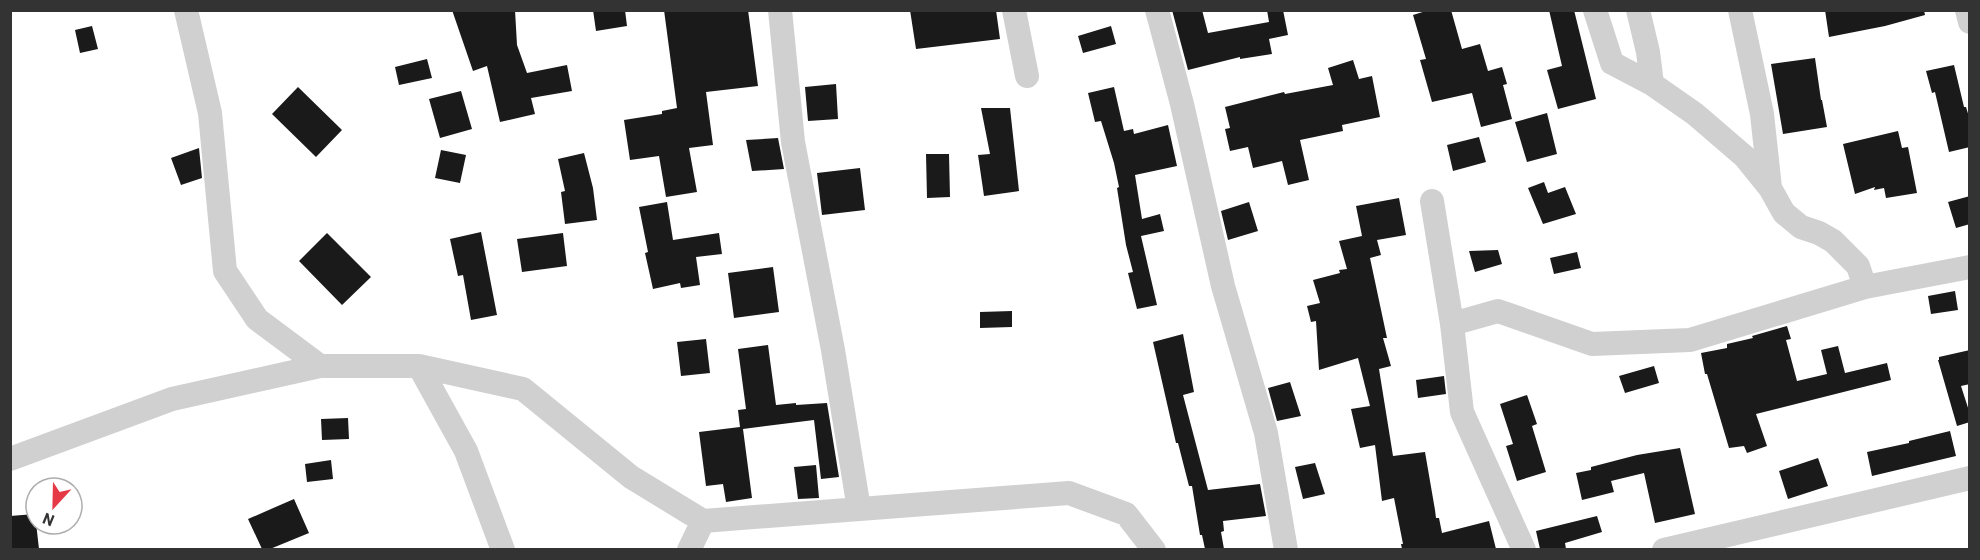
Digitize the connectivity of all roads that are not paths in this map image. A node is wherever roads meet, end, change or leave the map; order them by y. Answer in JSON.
{"nodes":[{"id":1,"x":186,"y":10,"type":"edge"},
{"id":2,"x":780,"y":10,"type":"edge"},
{"id":3,"x":1014,"y":10,"type":"edge"},
{"id":4,"x":1157,"y":10,"type":"edge"},
{"id":5,"x":1595,"y":10,"type":"edge"},
{"id":6,"x":1638,"y":10,"type":"edge"},
{"id":7,"x":1740,"y":10,"type":"edge"},
{"id":8,"x":1967,"y":10,"type":"edge"},
{"id":9,"x":1970,"y":22,"type":"edge"},
{"id":10,"x":1027,"y":76,"type":"dead end"},
{"id":11,"x":1653,"y":84,"type":"junction"},
{"id":12,"x":1770,"y":188,"type":"junction"},
{"id":13,"x":1432,"y":201,"type":"dead end"},
{"id":14,"x":1970,"y":267,"type":"edge"},
{"id":15,"x":1865,"y":288,"type":"junction"},
{"id":16,"x":1452,"y":324,"type":"junction"},
{"id":17,"x":320,"y":366,"type":"junction"},
{"id":18,"x":419,"y":366,"type":"junction"},
{"id":19,"x":10,"y":459,"type":"edge"},
{"id":20,"x":1970,"y":478,"type":"edge"},
{"id":21,"x":859,"y":509,"type":"junction"},
{"id":22,"x":702,"y":521,"type":"junction"},
{"id":23,"x":503,"y":549,"type":"edge"},
{"id":24,"x":689,"y":549,"type":"edge"},
{"id":25,"x":1154,"y":549,"type":"edge"},
{"id":26,"x":1286,"y":549,"type":"edge"},
{"id":27,"x":1524,"y":549,"type":"edge"},
{"id":28,"x":1664,"y":549,"type":"edge"}],
"edges":[{"from":1,"to":17,"type":"street"},
{"from":2,"to":21,"type":"street"},
{"from":3,"to":10,"type":"street"},
{"from":4,"to":26,"type":"street"},
{"from":5,"to":11,"type":"street"},
{"from":6,"to":11,"type":"street"},
{"from":7,"to":12,"type":"street"},
{"from":8,"to":9,"type":"street"},
{"from":11,"to":12,"type":"street"},
{"from":12,"to":15,"type":"street"},
{"from":13,"to":16,"type":"street"},
{"from":14,"to":15,"type":"street"},
{"from":15,"to":16,"type":"street"},
{"from":16,"to":27,"type":"street"},
{"from":17,"to":18,"type":"street"},
{"from":17,"to":19,"type":"street"},
{"from":18,"to":22,"type":"street"},
{"from":18,"to":23,"type":"street"},
{"from":20,"to":28,"type":"street"},
{"from":21,"to":22,"type":"street"},
{"from":21,"to":25,"type":"street"},
{"from":22,"to":24,"type":"street"}]}
